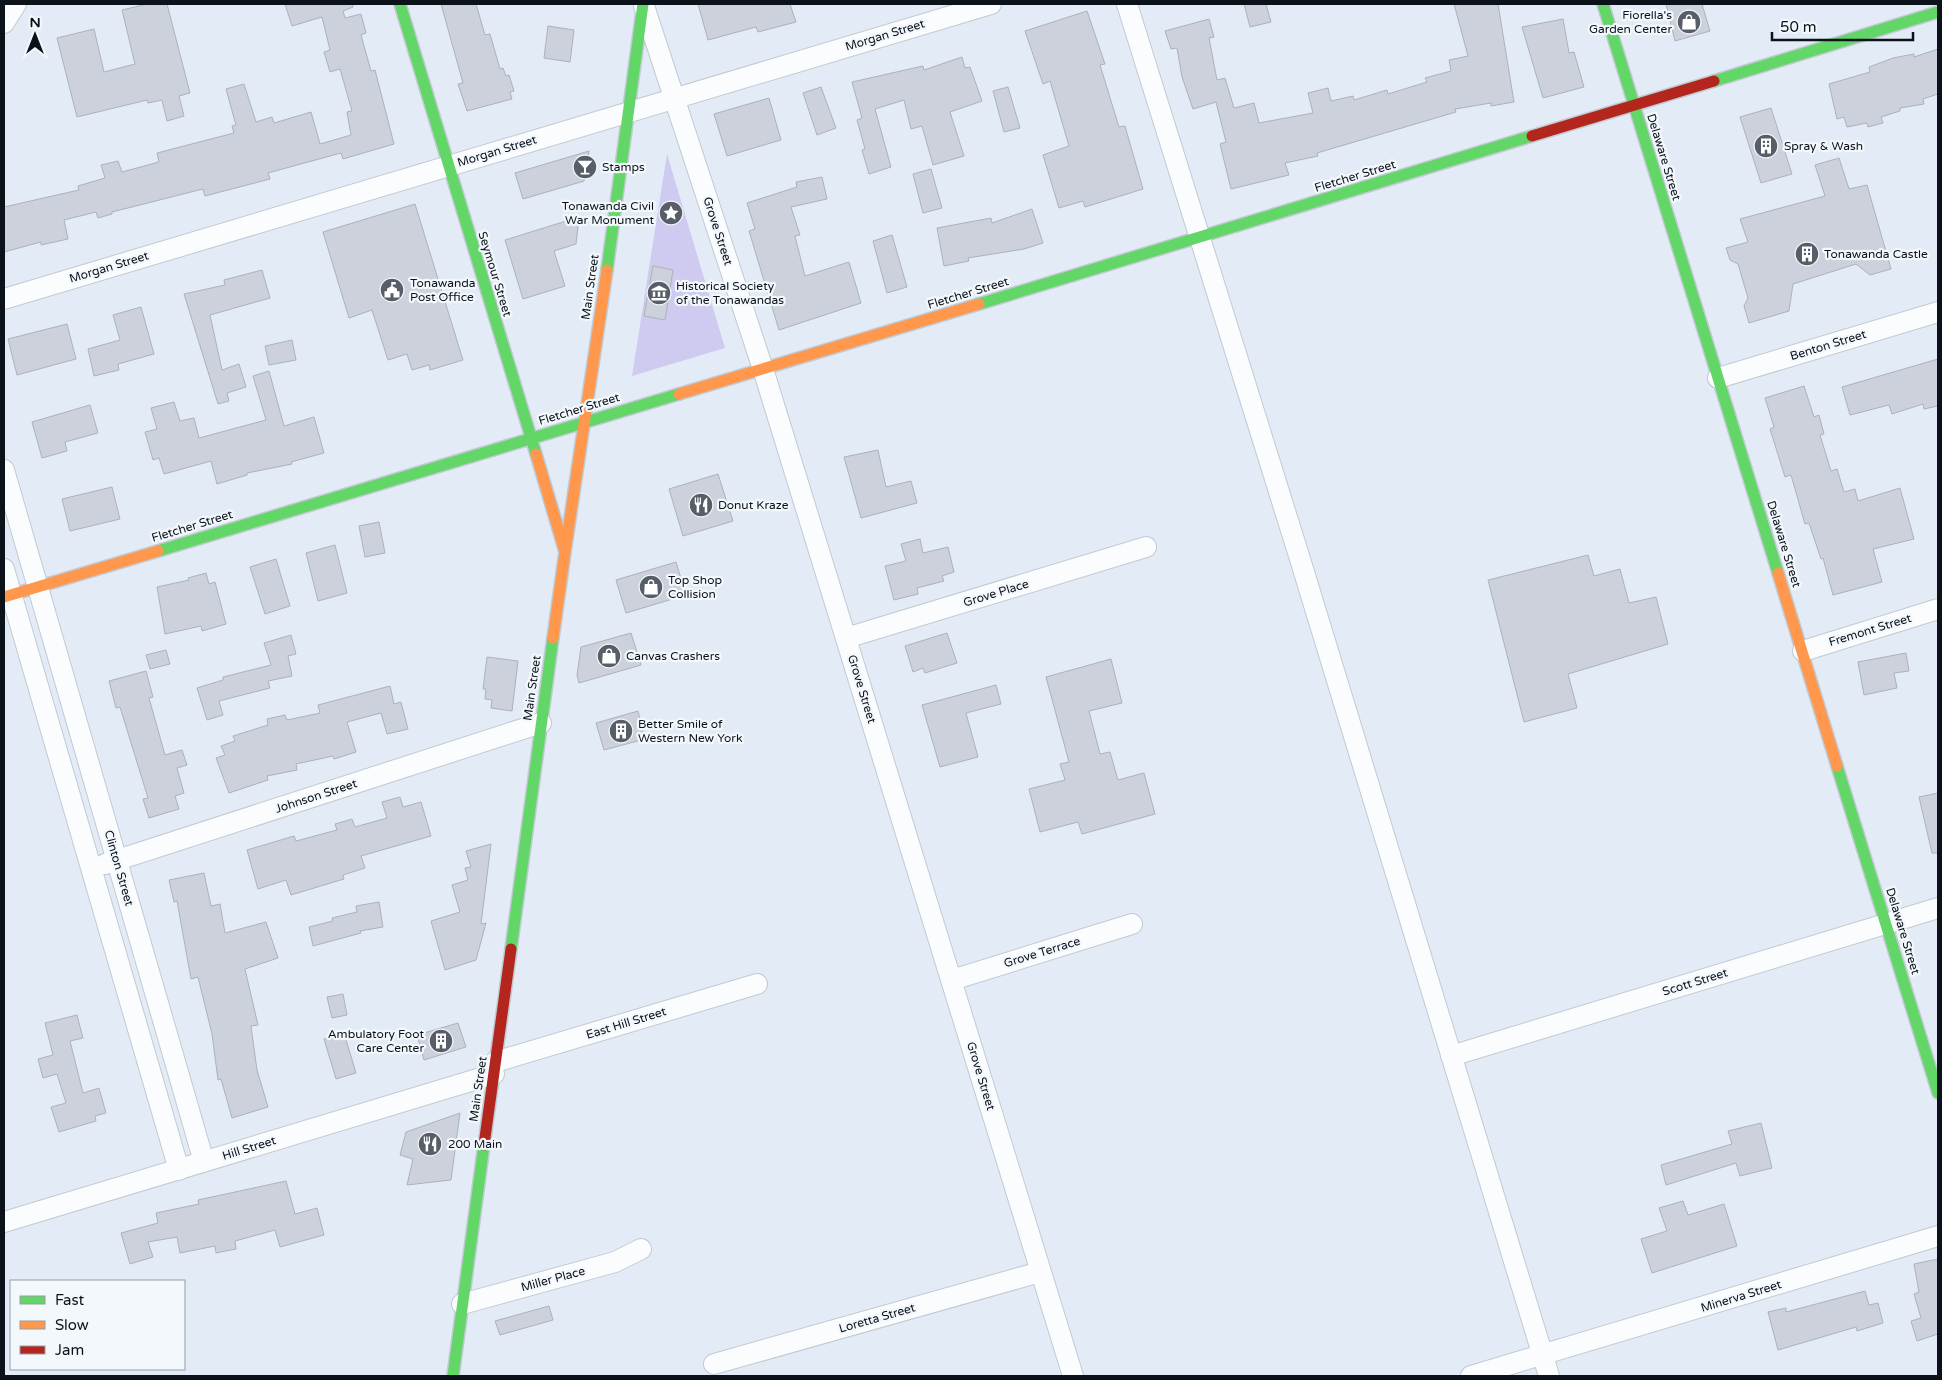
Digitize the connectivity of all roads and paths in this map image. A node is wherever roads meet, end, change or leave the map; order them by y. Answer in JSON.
{"nodes":[{"id":1,"x":16,"y":4,"type":"edge"},
{"id":2,"x":400,"y":4,"type":"edge"},
{"id":3,"x":643,"y":4,"type":"edge"},
{"id":4,"x":991,"y":4,"type":"edge"},
{"id":5,"x":1128,"y":4,"type":"edge"},
{"id":6,"x":1603,"y":4,"type":"edge"},
{"id":7,"x":1938,"y":12,"type":"edge"},
{"id":8,"x":4,"y":23,"type":"edge"},
{"id":9,"x":675,"y":97,"type":"junction"},
{"id":10,"x":1634,"y":106,"type":"junction"},
{"id":11,"x":628,"y":112,"type":"junction"},
{"id":12,"x":449,"y":166,"type":"junction"},
{"id":13,"x":1200,"y":238,"type":"junction"},
{"id":14,"x":4,"y":299,"type":"edge"},
{"id":15,"x":1938,"y":312,"type":"edge"},
{"id":16,"x":763,"y":369,"type":"junction"},
{"id":17,"x":1718,"y":378,"type":"junction"},
{"id":18,"x":586,"y":421,"type":"junction"},
{"id":19,"x":530,"y":438,"type":"junction"},
{"id":20,"x":4,"y":470,"type":"edge"},
{"id":21,"x":1146,"y":547,"type":"dead end"},
{"id":22,"x":565,"y":552,"type":"junction"},
{"id":23,"x":4,"y":569,"type":"edge"},
{"id":24,"x":37,"y":587,"type":"junction"},
{"id":25,"x":8,"y":596,"type":"edge"},
{"id":26,"x":1938,"y":609,"type":"edge"},
{"id":27,"x":846,"y":638,"type":"junction"},
{"id":28,"x":1803,"y":650,"type":"junction"},
{"id":29,"x":75,"y":719,"type":"junction"},
{"id":30,"x":541,"y":723,"type":"junction"},
{"id":31,"x":50,"y":727,"type":"junction"},
{"id":32,"x":117,"y":861,"type":"junction"},
{"id":33,"x":91,"y":869,"type":"junction"},
{"id":34,"x":1938,"y":908,"type":"edge"},
{"id":35,"x":1132,"y":924,"type":"dead end"},
{"id":36,"x":1886,"y":924,"type":"junction"},
{"id":37,"x":952,"y":980,"type":"junction"},
{"id":38,"x":757,"y":984,"type":"dead end"},
{"id":39,"x":162,"y":1018,"type":"junction"},
{"id":40,"x":137,"y":1025,"type":"junction"},
{"id":41,"x":1451,"y":1056,"type":"junction"},
{"id":42,"x":495,"y":1068,"type":"junction"},
{"id":43,"x":1938,"y":1093,"type":"edge"},
{"id":44,"x":204,"y":1162,"type":"junction"},
{"id":45,"x":179,"y":1170,"type":"junction"},
{"id":46,"x":4,"y":1222,"type":"edge"},
{"id":47,"x":1938,"y":1236,"type":"edge"},
{"id":48,"x":641,"y":1249,"type":"dead end"},
{"id":49,"x":1040,"y":1272,"type":"junction"},
{"id":50,"x":462,"y":1304,"type":"junction"},
{"id":51,"x":1543,"y":1355,"type":"junction"},
{"id":52,"x":714,"y":1364,"type":"dead end"},
{"id":53,"x":453,"y":1376,"type":"edge"},
{"id":54,"x":1073,"y":1376,"type":"edge"},
{"id":55,"x":1472,"y":1376,"type":"edge"},
{"id":56,"x":1549,"y":1376,"type":"edge"}],
"edges":[{"from":1,"to":8,"type":"street"},
{"from":2,"to":12,"type":"street","name":"Seymour Street"},
{"from":3,"to":9,"type":"street","name":"Grove Street"},
{"from":3,"to":11,"type":"street","name":"Main Street"},
{"from":4,"to":9,"type":"street","name":"Morgan Street"},
{"from":5,"to":13,"type":"street"},
{"from":6,"to":10,"type":"street","name":"Delaware Street"},
{"from":7,"to":10,"type":"street","name":"Fletcher Street"},
{"from":9,"to":11,"type":"street","name":"Morgan Street"},
{"from":9,"to":16,"type":"street","name":"Grove Street"},
{"from":10,"to":13,"type":"street","name":"Fletcher Street"},
{"from":10,"to":17,"type":"street","name":"Delaware Street"},
{"from":11,"to":12,"type":"street","name":"Morgan Street"},
{"from":11,"to":18,"type":"street","name":"Main Street"},
{"from":12,"to":14,"type":"street","name":"Morgan Street"},
{"from":12,"to":19,"type":"street","name":"Seymour Street"},
{"from":13,"to":16,"type":"street","name":"Fletcher Street"},
{"from":13,"to":41,"type":"street"},
{"from":15,"to":17,"type":"street","name":"Benton Street"},
{"from":16,"to":18,"type":"street","name":"Fletcher Street"},
{"from":16,"to":27,"type":"street","name":"Grove Street"},
{"from":17,"to":28,"type":"street","name":"Delaware Street"},
{"from":18,"to":19,"type":"street","name":"Fletcher Street"},
{"from":18,"to":22,"type":"street","name":"Main Street"},
{"from":19,"to":22,"type":"street","name":"Seymour Street"},
{"from":19,"to":24,"type":"street","name":"Fletcher Street"},
{"from":20,"to":24,"type":"street","name":"Clinton Street"},
{"from":21,"to":27,"type":"street","name":"Grove Place"},
{"from":22,"to":30,"type":"street","name":"Main Street"},
{"from":23,"to":25,"type":"street"},
{"from":24,"to":25,"type":"street","name":"Fletcher Street"},
{"from":24,"to":29,"type":"street","name":"Clinton Street"},
{"from":25,"to":31,"type":"street"},
{"from":26,"to":28,"type":"street","name":"Fremont Street"},
{"from":27,"to":37,"type":"street","name":"Grove Street"},
{"from":28,"to":36,"type":"street","name":"Delaware Street"},
{"from":29,"to":31,"type":"street"},
{"from":29,"to":32,"type":"street","name":"Clinton Street"},
{"from":30,"to":32,"type":"street","name":"Johnson Street"},
{"from":30,"to":42,"type":"street","name":"Main Street"},
{"from":31,"to":33,"type":"street"},
{"from":32,"to":33,"type":"street","name":"Johnson Street"},
{"from":32,"to":39,"type":"street","name":"Clinton Street"},
{"from":33,"to":40,"type":"street"},
{"from":34,"to":36,"type":"street","name":"Scott Street"},
{"from":35,"to":37,"type":"street","name":"Grove Terrace"},
{"from":36,"to":41,"type":"street","name":"Scott Street"},
{"from":36,"to":43,"type":"street","name":"Delaware Street"},
{"from":37,"to":49,"type":"street","name":"Grove Street"},
{"from":38,"to":42,"type":"street","name":"East Hill Street"},
{"from":39,"to":40,"type":"street"},
{"from":39,"to":44,"type":"street","name":"Clinton Street"},
{"from":40,"to":45,"type":"street"},
{"from":41,"to":51,"type":"street"},
{"from":42,"to":44,"type":"street","name":"Hill Street"},
{"from":42,"to":50,"type":"street","name":"Main Street"},
{"from":44,"to":45,"type":"street","name":"Hill Street"},
{"from":45,"to":46,"type":"street","name":"Hill Street"},
{"from":47,"to":51,"type":"street","name":"Minerva Street"},
{"from":48,"to":50,"type":"street","name":"Miller Place"},
{"from":49,"to":52,"type":"street","name":"Loretta Street"},
{"from":49,"to":54,"type":"street","name":"Grove Street"},
{"from":50,"to":53,"type":"street","name":"Main Street"},
{"from":51,"to":55,"type":"street","name":"Minerva Street"},
{"from":51,"to":56,"type":"street"}]}
